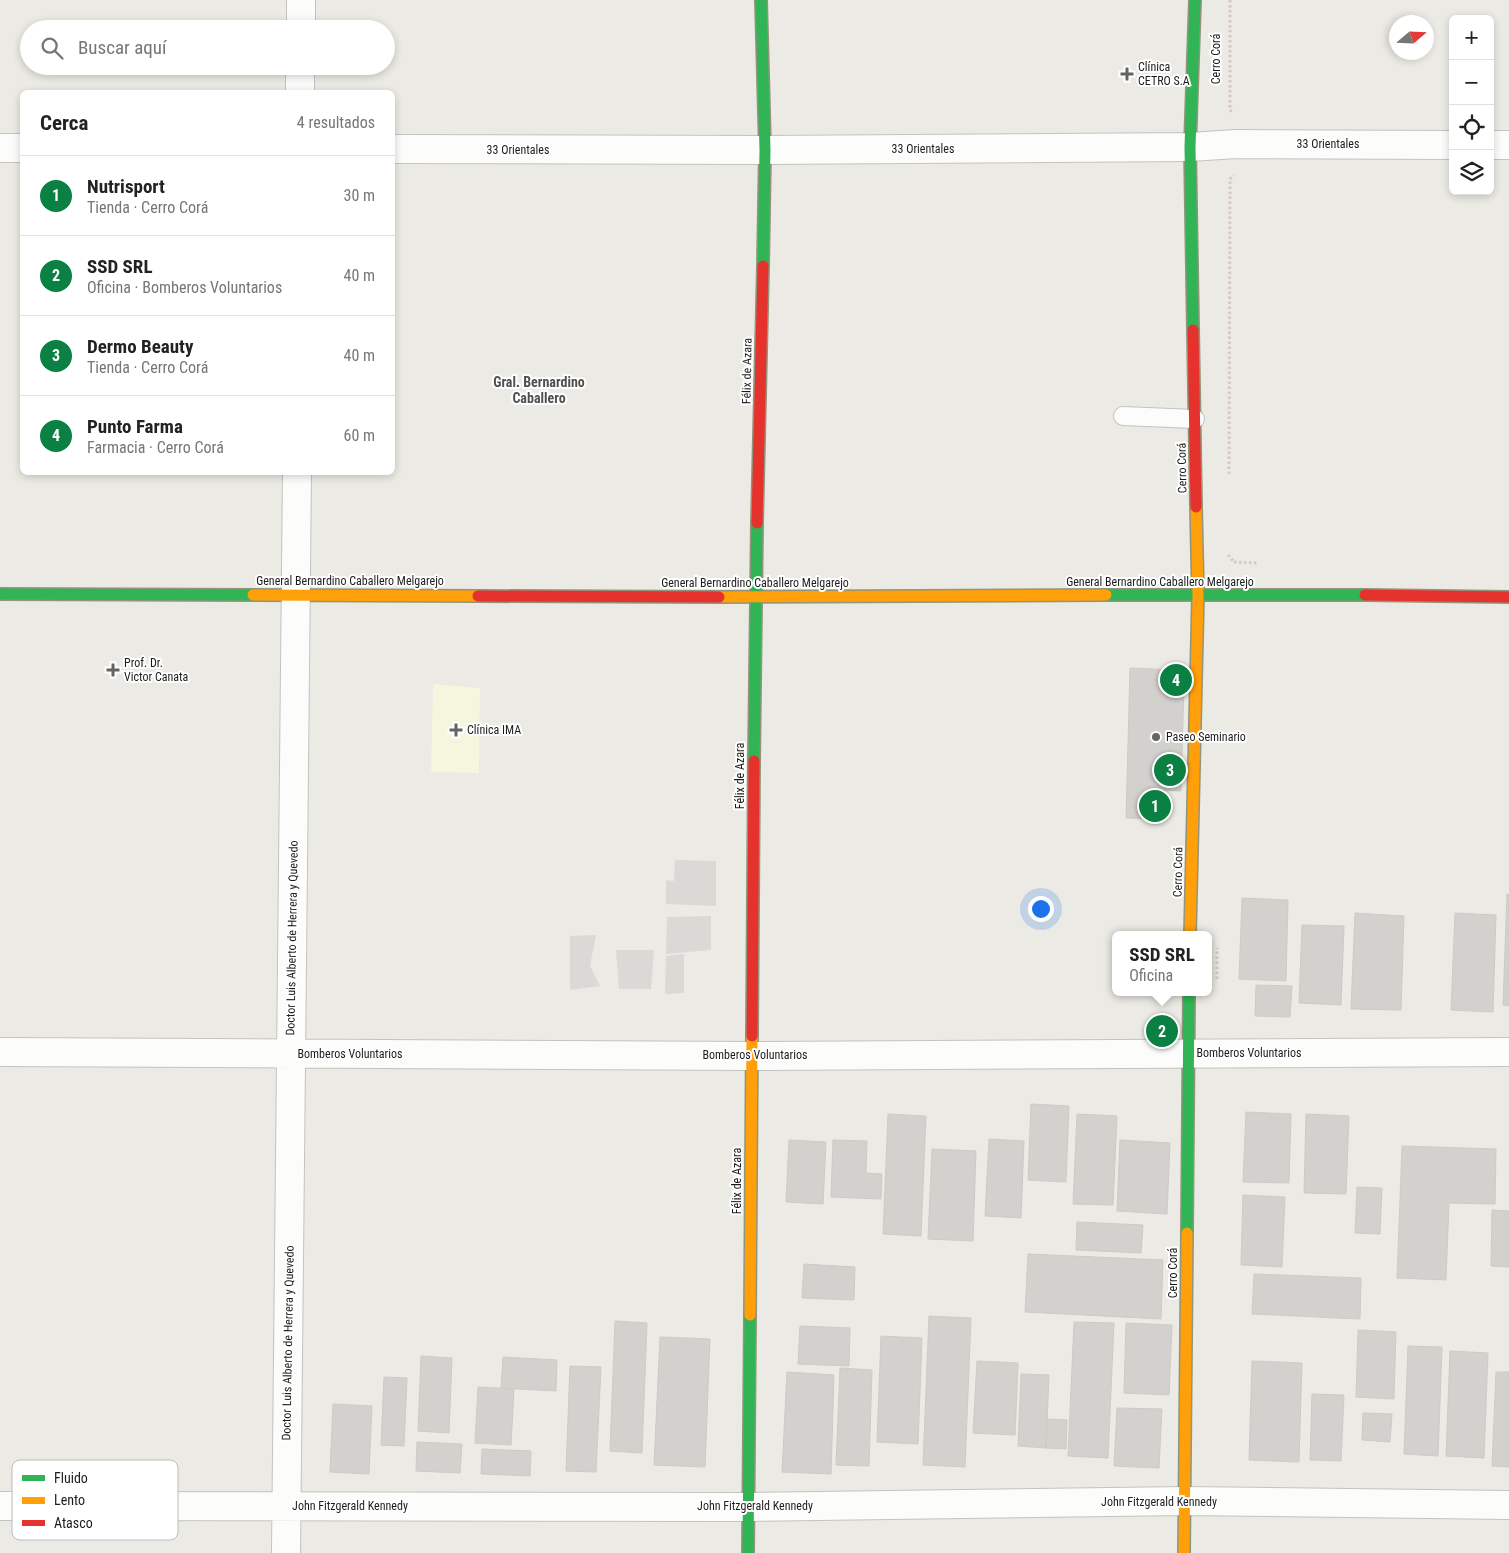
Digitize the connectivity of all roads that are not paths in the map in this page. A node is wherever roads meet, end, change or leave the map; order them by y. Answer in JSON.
{"nodes":[{"id":1,"x":301,"y":0,"type":"edge"},
{"id":2,"x":761,"y":0,"type":"edge"},
{"id":3,"x":1195,"y":0,"type":"edge"},
{"id":4,"x":301,"y":20,"type":"edge"},
{"id":5,"x":300,"y":75,"type":"edge"},
{"id":6,"x":300,"y":90,"type":"edge"},
{"id":7,"x":1449,"y":145,"type":"edge"},
{"id":8,"x":1494,"y":145,"type":"edge"},
{"id":9,"x":1509,"y":146,"type":"edge"},
{"id":10,"x":1190,"y":147,"type":"junction"},
{"id":11,"x":0,"y":148,"type":"edge"},
{"id":12,"x":20,"y":148,"type":"edge"},
{"id":13,"x":395,"y":149,"type":"edge"},
{"id":14,"x":765,"y":150,"type":"junction"},
{"id":15,"x":1123,"y":416,"type":"dead end"},
{"id":16,"x":1195,"y":419,"type":"junction"},
{"id":17,"x":297,"y":475,"type":"edge"},
{"id":18,"x":0,"y":594,"type":"edge"},
{"id":19,"x":296,"y":595,"type":"junction"},
{"id":20,"x":756,"y":596,"type":"junction"},
{"id":21,"x":1198,"y":596,"type":"junction"},
{"id":22,"x":1509,"y":597,"type":"edge"},
{"id":23,"x":1190,"y":931,"type":"edge"},
{"id":24,"x":1189,"y":996,"type":"edge"},
{"id":25,"x":0,"y":1052,"type":"edge"},
{"id":26,"x":1509,"y":1052,"type":"edge"},
{"id":27,"x":291,"y":1053,"type":"junction"},
{"id":28,"x":1188,"y":1053,"type":"junction"},
{"id":29,"x":752,"y":1056,"type":"junction"},
{"id":30,"x":1185,"y":1501,"type":"junction"},
{"id":31,"x":1509,"y":1505,"type":"edge"},
{"id":32,"x":178,"y":1506,"type":"edge"},
{"id":33,"x":286,"y":1506,"type":"junction"},
{"id":34,"x":748,"y":1507,"type":"junction"},
{"id":35,"x":286,"y":1553,"type":"edge"},
{"id":36,"x":748,"y":1553,"type":"edge"},
{"id":37,"x":1184,"y":1553,"type":"edge"}],
"edges":[{"from":1,"to":4,"type":"street"},
{"from":2,"to":14,"type":"street","name":"Félix de Azara"},
{"from":3,"to":10,"type":"street","name":"Cerro Corá"},
{"from":5,"to":6,"type":"street"},
{"from":7,"to":10,"type":"street","name":"33 Orientales"},
{"from":8,"to":9,"type":"street"},
{"from":10,"to":14,"type":"street","name":"33 Orientales"},
{"from":10,"to":16,"type":"street","name":"Cerro Corá"},
{"from":11,"to":12,"type":"street"},
{"from":13,"to":14,"type":"street","name":"33 Orientales"},
{"from":14,"to":20,"type":"street","name":"Félix de Azara"},
{"from":15,"to":16,"type":"lane"},
{"from":16,"to":21,"type":"street","name":"Cerro Corá"},
{"from":17,"to":19,"type":"street","name":"Doctor Luis Alberto de Herrera y Quevedo"},
{"from":18,"to":19,"type":"street","name":"General Bernardino Caballero Melgarejo"},
{"from":19,"to":20,"type":"street","name":"General Bernardino Caballero Melgarejo"},
{"from":19,"to":27,"type":"street","name":"Doctor Luis Alberto de Herrera y Quevedo"},
{"from":20,"to":21,"type":"street","name":"General Bernardino Caballero Melgarejo"},
{"from":20,"to":29,"type":"street","name":"Félix de Azara"},
{"from":21,"to":22,"type":"street","name":"General Bernardino Caballero Melgarejo"},
{"from":21,"to":23,"type":"street","name":"Cerro Corá"},
{"from":24,"to":28,"type":"street","name":"Cerro Corá"},
{"from":25,"to":27,"type":"street","name":"Bomberos Voluntarios"},
{"from":26,"to":28,"type":"street","name":"Bomberos Voluntarios"},
{"from":27,"to":29,"type":"street","name":"Bomberos Voluntarios"},
{"from":27,"to":33,"type":"street","name":"Doctor Luis Alberto de Herrera y Quevedo"},
{"from":28,"to":29,"type":"street","name":"Bomberos Voluntarios"},
{"from":28,"to":30,"type":"street","name":"Cerro Corá"},
{"from":29,"to":34,"type":"street","name":"Félix de Azara"},
{"from":30,"to":31,"type":"street","name":"John Fitzgerald Kennedy"},
{"from":30,"to":34,"type":"street","name":"John Fitzgerald Kennedy"},
{"from":30,"to":37,"type":"street","name":"Cerro Corá"},
{"from":32,"to":33,"type":"street","name":"John Fitzgerald Kennedy"},
{"from":33,"to":34,"type":"street","name":"John Fitzgerald Kennedy"},
{"from":33,"to":35,"type":"street","name":"Doctor Luis Alberto de Herrera y Quevedo"},
{"from":34,"to":36,"type":"street","name":"Félix de Azara"}]}
